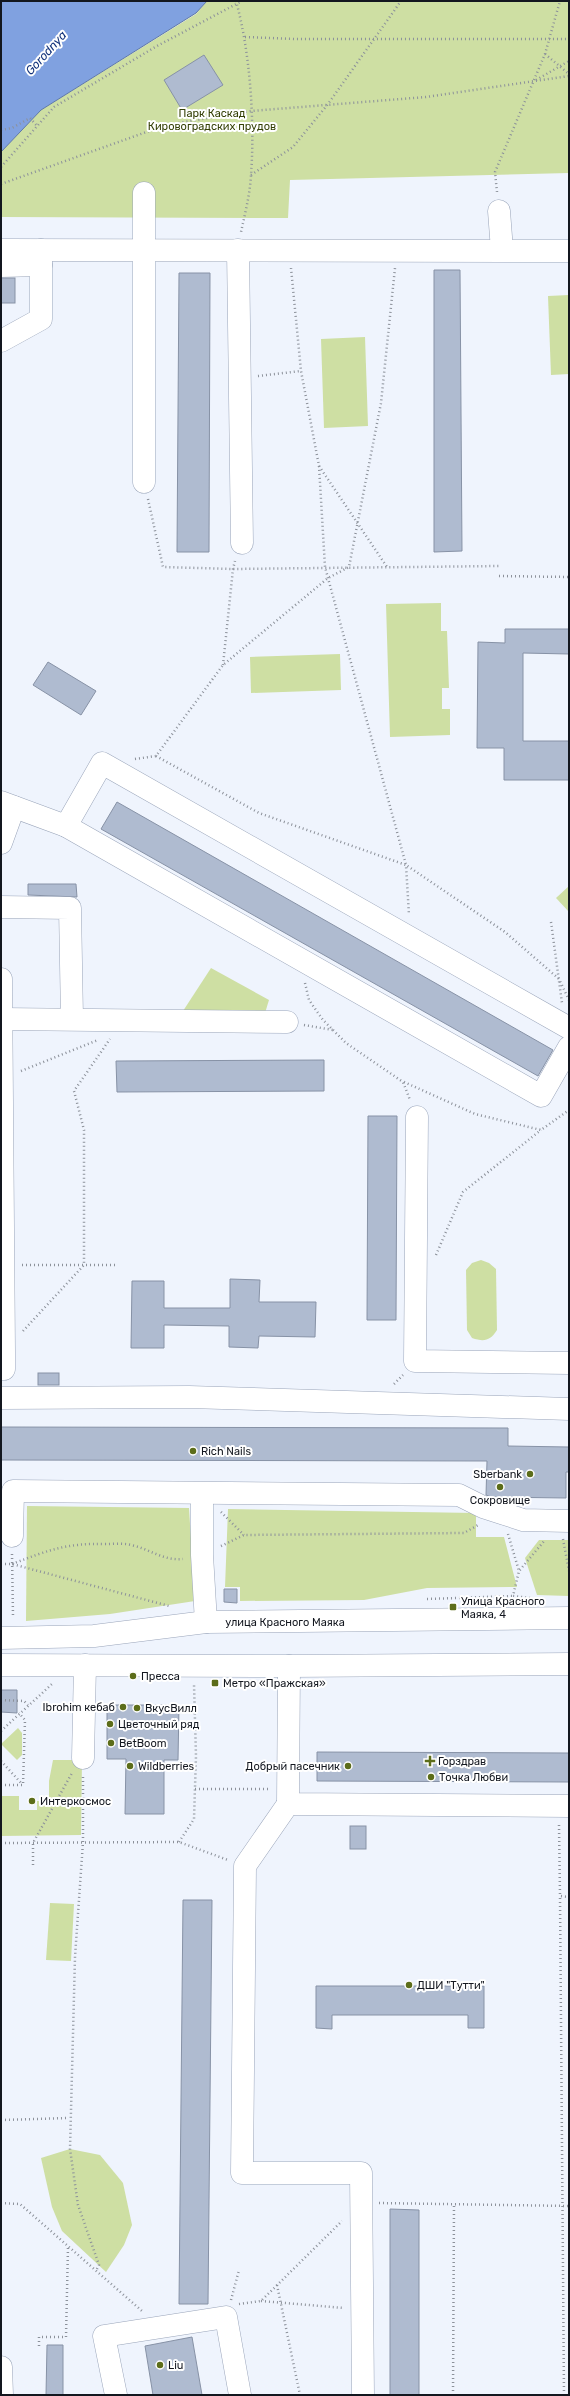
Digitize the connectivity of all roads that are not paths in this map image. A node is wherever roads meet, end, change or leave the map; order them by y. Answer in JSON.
{"nodes":[{"id":1,"x":144,"y":193,"type":"dead end"},
{"id":2,"x":499,"y":211,"type":"road end"},
{"id":3,"x":1,"y":250,"type":"edge"},
{"id":4,"x":145,"y":250,"type":"junction"},
{"id":5,"x":238,"y":250,"type":"junction"},
{"id":6,"x":502,"y":250,"type":"junction"},
{"id":7,"x":569,"y":251,"type":"edge"},
{"id":8,"x":41,"y":258,"type":"junction"},
{"id":9,"x":1,"y":266,"type":"edge"},
{"id":10,"x":1,"y":341,"type":"edge"},
{"id":11,"x":144,"y":482,"type":"road end"},
{"id":12,"x":242,"y":543,"type":"road end"},
{"id":13,"x":8,"y":805,"type":"edge"},
{"id":14,"x":66,"y":826,"type":"junction"},
{"id":15,"x":1,"y":843,"type":"edge"},
{"id":16,"x":1,"y":907,"type":"edge"},
{"id":17,"x":1,"y":979,"type":"edge"},
{"id":18,"x":72,"y":1018,"type":"junction"},
{"id":19,"x":2,"y":1019,"type":"junction"},
{"id":20,"x":287,"y":1022,"type":"road end"},
{"id":21,"x":567,"y":1027,"type":"edge"},
{"id":22,"x":569,"y":1047,"type":"edge"},
{"id":23,"x":417,"y":1118,"type":"road end"},
{"id":24,"x":2,"y":1361,"type":"edge"},
{"id":25,"x":569,"y":1363,"type":"edge"},
{"id":26,"x":1,"y":1398,"type":"edge"},
{"id":27,"x":569,"y":1409,"type":"edge"},
{"id":28,"x":202,"y":1494,"type":"junction"},
{"id":29,"x":565,"y":1521,"type":"edge"},
{"id":30,"x":12,"y":1536,"type":"road end"},
{"id":31,"x":569,"y":1618,"type":"edge"},
{"id":32,"x":206,"y":1622,"type":"junction"},
{"id":33,"x":1,"y":1638,"type":"edge"},
{"id":34,"x":569,"y":1664,"type":"edge"},
{"id":35,"x":1,"y":1665,"type":"edge"},
{"id":36,"x":85,"y":1665,"type":"junction"},
{"id":37,"x":289,"y":1666,"type":"junction"},
{"id":38,"x":83,"y":1756,"type":"road end"},
{"id":39,"x":288,"y":1796,"type":"junction"},
{"id":40,"x":564,"y":1806,"type":"edge"},
{"id":41,"x":1,"y":2367,"type":"edge"},
{"id":42,"x":2,"y":2395,"type":"edge"},
{"id":43,"x":116,"y":2395,"type":"edge"},
{"id":44,"x":240,"y":2395,"type":"edge"},
{"id":45,"x":363,"y":2395,"type":"edge"}],
"edges":[{"from":1,"to":4,"type":"street"},
{"from":2,"to":6,"type":"street"},
{"from":3,"to":8,"type":"street"},
{"from":4,"to":5,"type":"street"},
{"from":4,"to":8,"type":"street"},
{"from":4,"to":11,"type":"street"},
{"from":5,"to":6,"type":"street"},
{"from":5,"to":12,"type":"street"},
{"from":6,"to":7,"type":"street"},
{"from":8,"to":9,"type":"street"},
{"from":8,"to":10,"type":"street"},
{"from":13,"to":14,"type":"street"},
{"from":13,"to":15,"type":"street"},
{"from":14,"to":21,"type":"street"},
{"from":14,"to":22,"type":"street"},
{"from":16,"to":18,"type":"street"},
{"from":17,"to":19,"type":"street"},
{"from":18,"to":19,"type":"street"},
{"from":18,"to":20,"type":"street"},
{"from":19,"to":24,"type":"street"},
{"from":23,"to":25,"type":"street"},
{"from":26,"to":27,"type":"street"},
{"from":28,"to":29,"type":"street"},
{"from":28,"to":30,"type":"street"},
{"from":28,"to":32,"type":"street"},
{"from":31,"to":32,"type":"street","name":"улица Красного Маяка"},
{"from":32,"to":33,"type":"street","name":"улица Красного Маяка"},
{"from":34,"to":37,"type":"street"},
{"from":35,"to":36,"type":"street"},
{"from":36,"to":37,"type":"street"},
{"from":36,"to":38,"type":"street"},
{"from":37,"to":39,"type":"street"},
{"from":39,"to":40,"type":"street"},
{"from":39,"to":45,"type":"street"},
{"from":41,"to":42,"type":"street"},
{"from":43,"to":44,"type":"street"}]}
